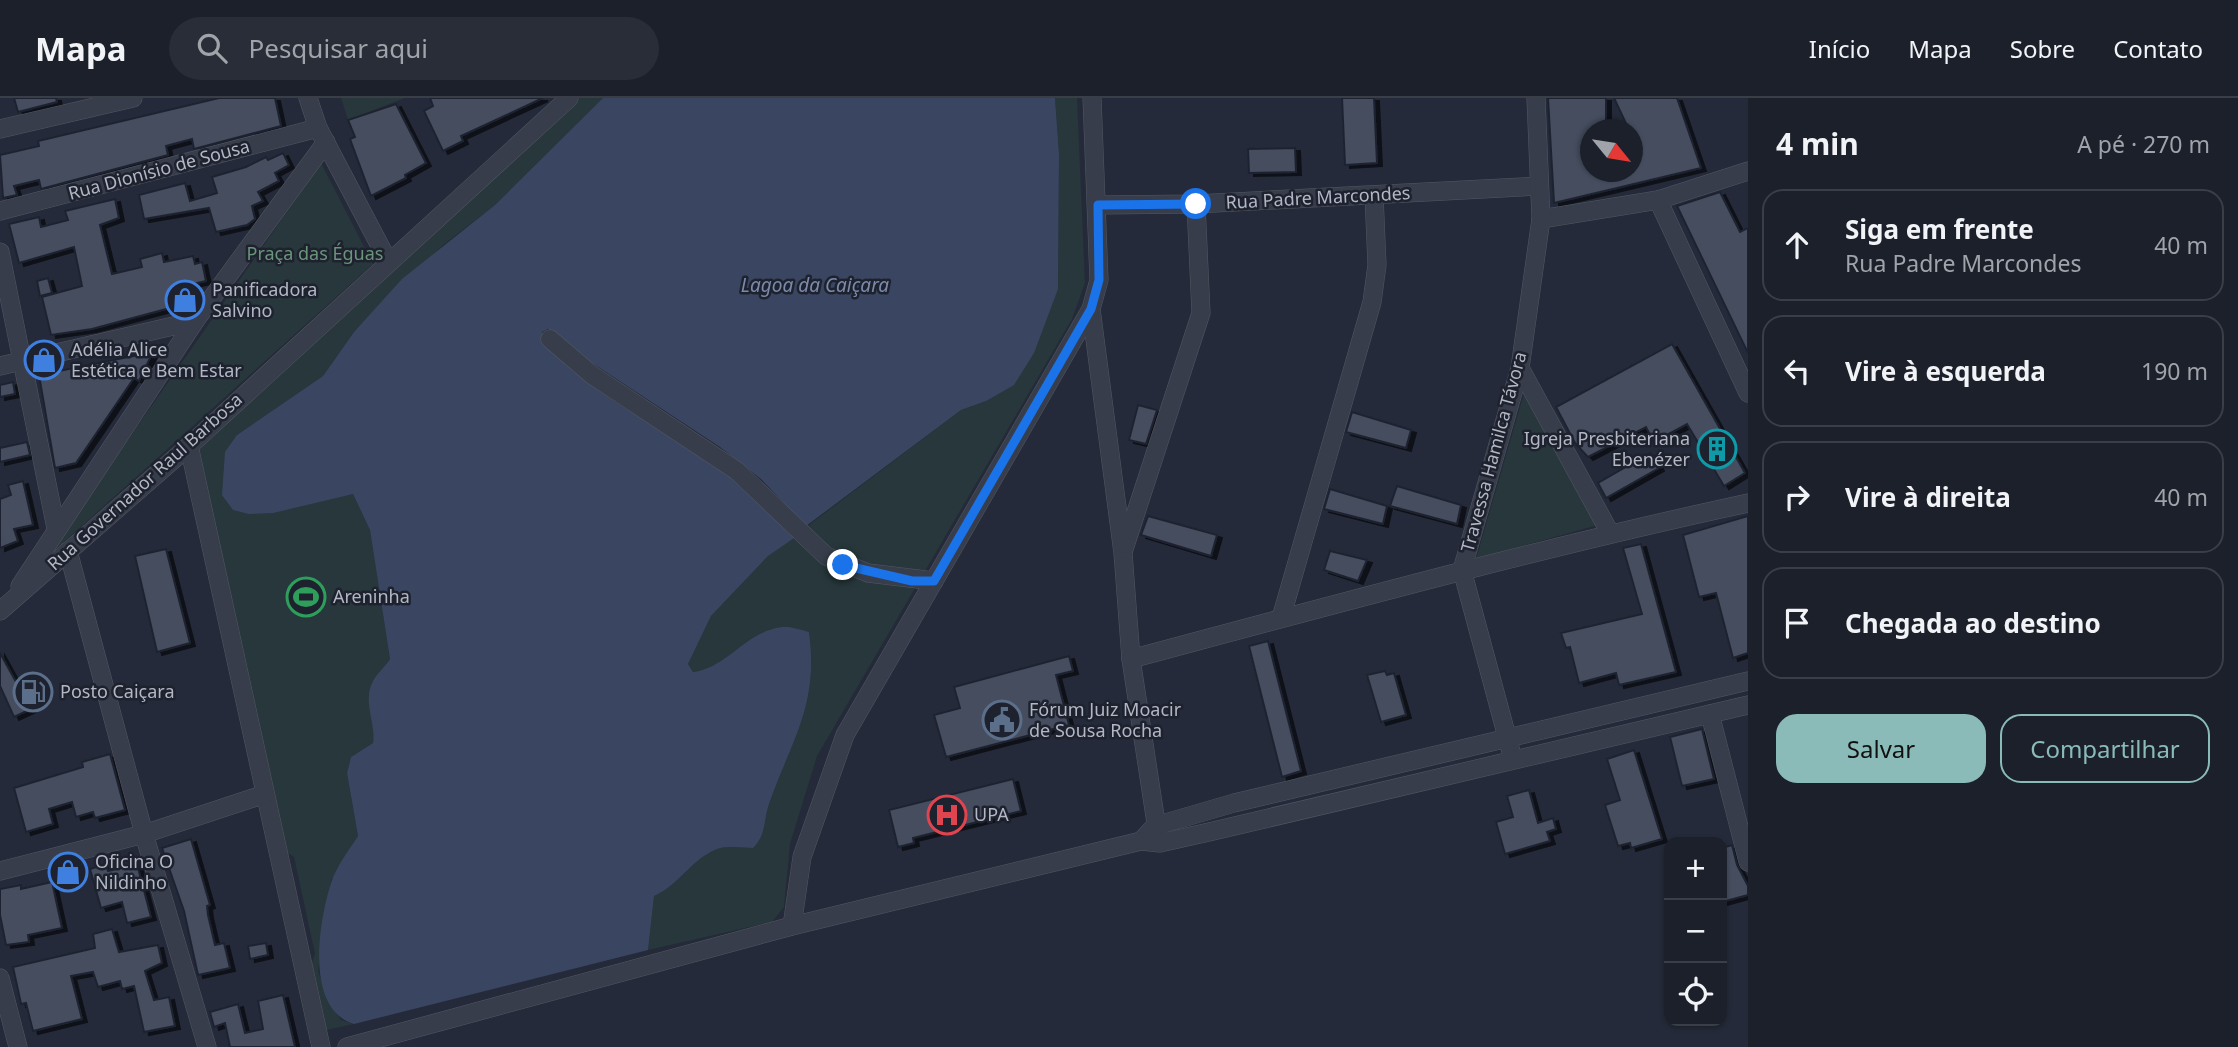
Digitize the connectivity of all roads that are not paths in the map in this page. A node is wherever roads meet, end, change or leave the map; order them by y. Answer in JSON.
{"nodes":[{"id":1,"x":133,"y":98,"type":"edge"},
{"id":2,"x":309,"y":98,"type":"edge"},
{"id":3,"x":569,"y":98,"type":"edge"},
{"id":4,"x":1092,"y":98,"type":"edge"},
{"id":5,"x":1536,"y":98,"type":"edge"},
{"id":6,"x":0,"y":129,"type":"edge"},
{"id":7,"x":322,"y":135,"type":"junction"},
{"id":8,"x":1748,"y":171,"type":"edge"},
{"id":9,"x":1539,"y":186,"type":"junction"},
{"id":10,"x":1374,"y":195,"type":"junction"},
{"id":11,"x":1658,"y":200,"type":"junction"},
{"id":12,"x":1196,"y":204,"type":"junction"},
{"id":13,"x":1098,"y":205,"type":"junction"},
{"id":14,"x":0,"y":211,"type":"edge"},
{"id":15,"x":1541,"y":219,"type":"junction"},
{"id":16,"x":0,"y":252,"type":"edge"},
{"id":17,"x":388,"y":261,"type":"junction"},
{"id":18,"x":1091,"y":309,"type":"junction"},
{"id":19,"x":195,"y":321,"type":"junction"},
{"id":20,"x":550,"y":339,"type":"dead end"},
{"id":21,"x":23,"y":359,"type":"junction"},
{"id":22,"x":0,"y":366,"type":"edge"},
{"id":23,"x":1520,"y":368,"type":"junction"},
{"id":24,"x":1748,"y":393,"type":"edge"},
{"id":25,"x":189,"y":446,"type":"junction"},
{"id":26,"x":1748,"y":503,"type":"edge"},
{"id":27,"x":56,"y":528,"type":"junction"},
{"id":28,"x":1610,"y":533,"type":"junction"},
{"id":29,"x":68,"y":551,"type":"junction"},
{"id":30,"x":1123,"y":553,"type":"junction"},
{"id":31,"x":1462,"y":570,"type":"junction"},
{"id":32,"x":934,"y":581,"type":"junction"},
{"id":33,"x":5,"y":606,"type":"edge"},
{"id":34,"x":1281,"y":618,"type":"junction"},
{"id":35,"x":1131,"y":659,"type":"junction"},
{"id":36,"x":1748,"y":681,"type":"edge"},
{"id":37,"x":1748,"y":705,"type":"edge"},
{"id":38,"x":1710,"y":714,"type":"junction"},
{"id":39,"x":1508,"y":737,"type":"junction"},
{"id":40,"x":1513,"y":759,"type":"junction"},
{"id":41,"x":265,"y":794,"type":"junction"},
{"id":42,"x":144,"y":834,"type":"junction"},
{"id":43,"x":1157,"y":834,"type":"junction"},
{"id":44,"x":1748,"y":862,"type":"edge"},
{"id":45,"x":0,"y":871,"type":"edge"},
{"id":46,"x":792,"y":926,"type":"junction"},
{"id":47,"x":0,"y":978,"type":"edge"},
{"id":48,"x":18,"y":1047,"type":"edge"},
{"id":49,"x":207,"y":1047,"type":"edge"},
{"id":50,"x":321,"y":1047,"type":"edge"},
{"id":51,"x":347,"y":1047,"type":"edge"}],
"edges":[{"from":1,"to":6,"type":"street"},
{"from":2,"to":7,"type":"street"},
{"from":3,"to":17,"type":"street","name":"Rua Governador Raul Barbosa"},
{"from":4,"to":13,"type":"street"},
{"from":5,"to":9,"type":"street","name":"Travessa Hamilca Távora"},
{"from":7,"to":14,"type":"street","name":"Rua Dionísio de Sousa"},
{"from":7,"to":17,"type":"street"},
{"from":7,"to":19,"type":"street"},
{"from":8,"to":11,"type":"street"},
{"from":9,"to":10,"type":"street","name":"Rua Padre Marcondes"},
{"from":9,"to":15,"type":"street","name":"Travessa Hamilca Távora"},
{"from":10,"to":12,"type":"street","name":"Rua Padre Marcondes"},
{"from":10,"to":34,"type":"street"},
{"from":11,"to":15,"type":"street"},
{"from":11,"to":24,"type":"street"},
{"from":12,"to":13,"type":"street","name":"Rua Padre Marcondes"},
{"from":12,"to":30,"type":"street"},
{"from":13,"to":18,"type":"street"},
{"from":15,"to":23,"type":"street","name":"Travessa Hamilca Távora"},
{"from":16,"to":21,"type":"street"},
{"from":17,"to":25,"type":"street","name":"Rua Governador Raul Barbosa"},
{"from":18,"to":30,"type":"street"},
{"from":18,"to":32,"type":"street"},
{"from":19,"to":21,"type":"street"},
{"from":19,"to":27,"type":"street"},
{"from":20,"to":32,"type":"street"},
{"from":21,"to":22,"type":"street"},
{"from":21,"to":27,"type":"street"},
{"from":23,"to":28,"type":"street"},
{"from":23,"to":31,"type":"street","name":"Travessa Hamilca Távora"},
{"from":25,"to":29,"type":"street","name":"Rua Governador Raul Barbosa"},
{"from":25,"to":41,"type":"street"},
{"from":26,"to":28,"type":"street"},
{"from":27,"to":33,"type":"street"},
{"from":28,"to":31,"type":"street"},
{"from":29,"to":33,"type":"street","name":"Rua Governador Raul Barbosa"},
{"from":29,"to":42,"type":"street"},
{"from":30,"to":35,"type":"street"},
{"from":31,"to":34,"type":"street"},
{"from":31,"to":39,"type":"street","name":"Travessa Hamilca Távora"},
{"from":32,"to":46,"type":"street"},
{"from":34,"to":35,"type":"street"},
{"from":35,"to":43,"type":"street"},
{"from":36,"to":39,"type":"street"},
{"from":37,"to":38,"type":"street"},
{"from":38,"to":40,"type":"street"},
{"from":38,"to":44,"type":"street"},
{"from":39,"to":40,"type":"street","name":"Travessa Hamilca Távora"},
{"from":39,"to":43,"type":"street"},
{"from":40,"to":43,"type":"street"},
{"from":41,"to":42,"type":"street"},
{"from":41,"to":50,"type":"street"},
{"from":42,"to":45,"type":"street"},
{"from":42,"to":49,"type":"street"},
{"from":43,"to":46,"type":"street"},
{"from":46,"to":51,"type":"street"},
{"from":47,"to":48,"type":"street"}]}
